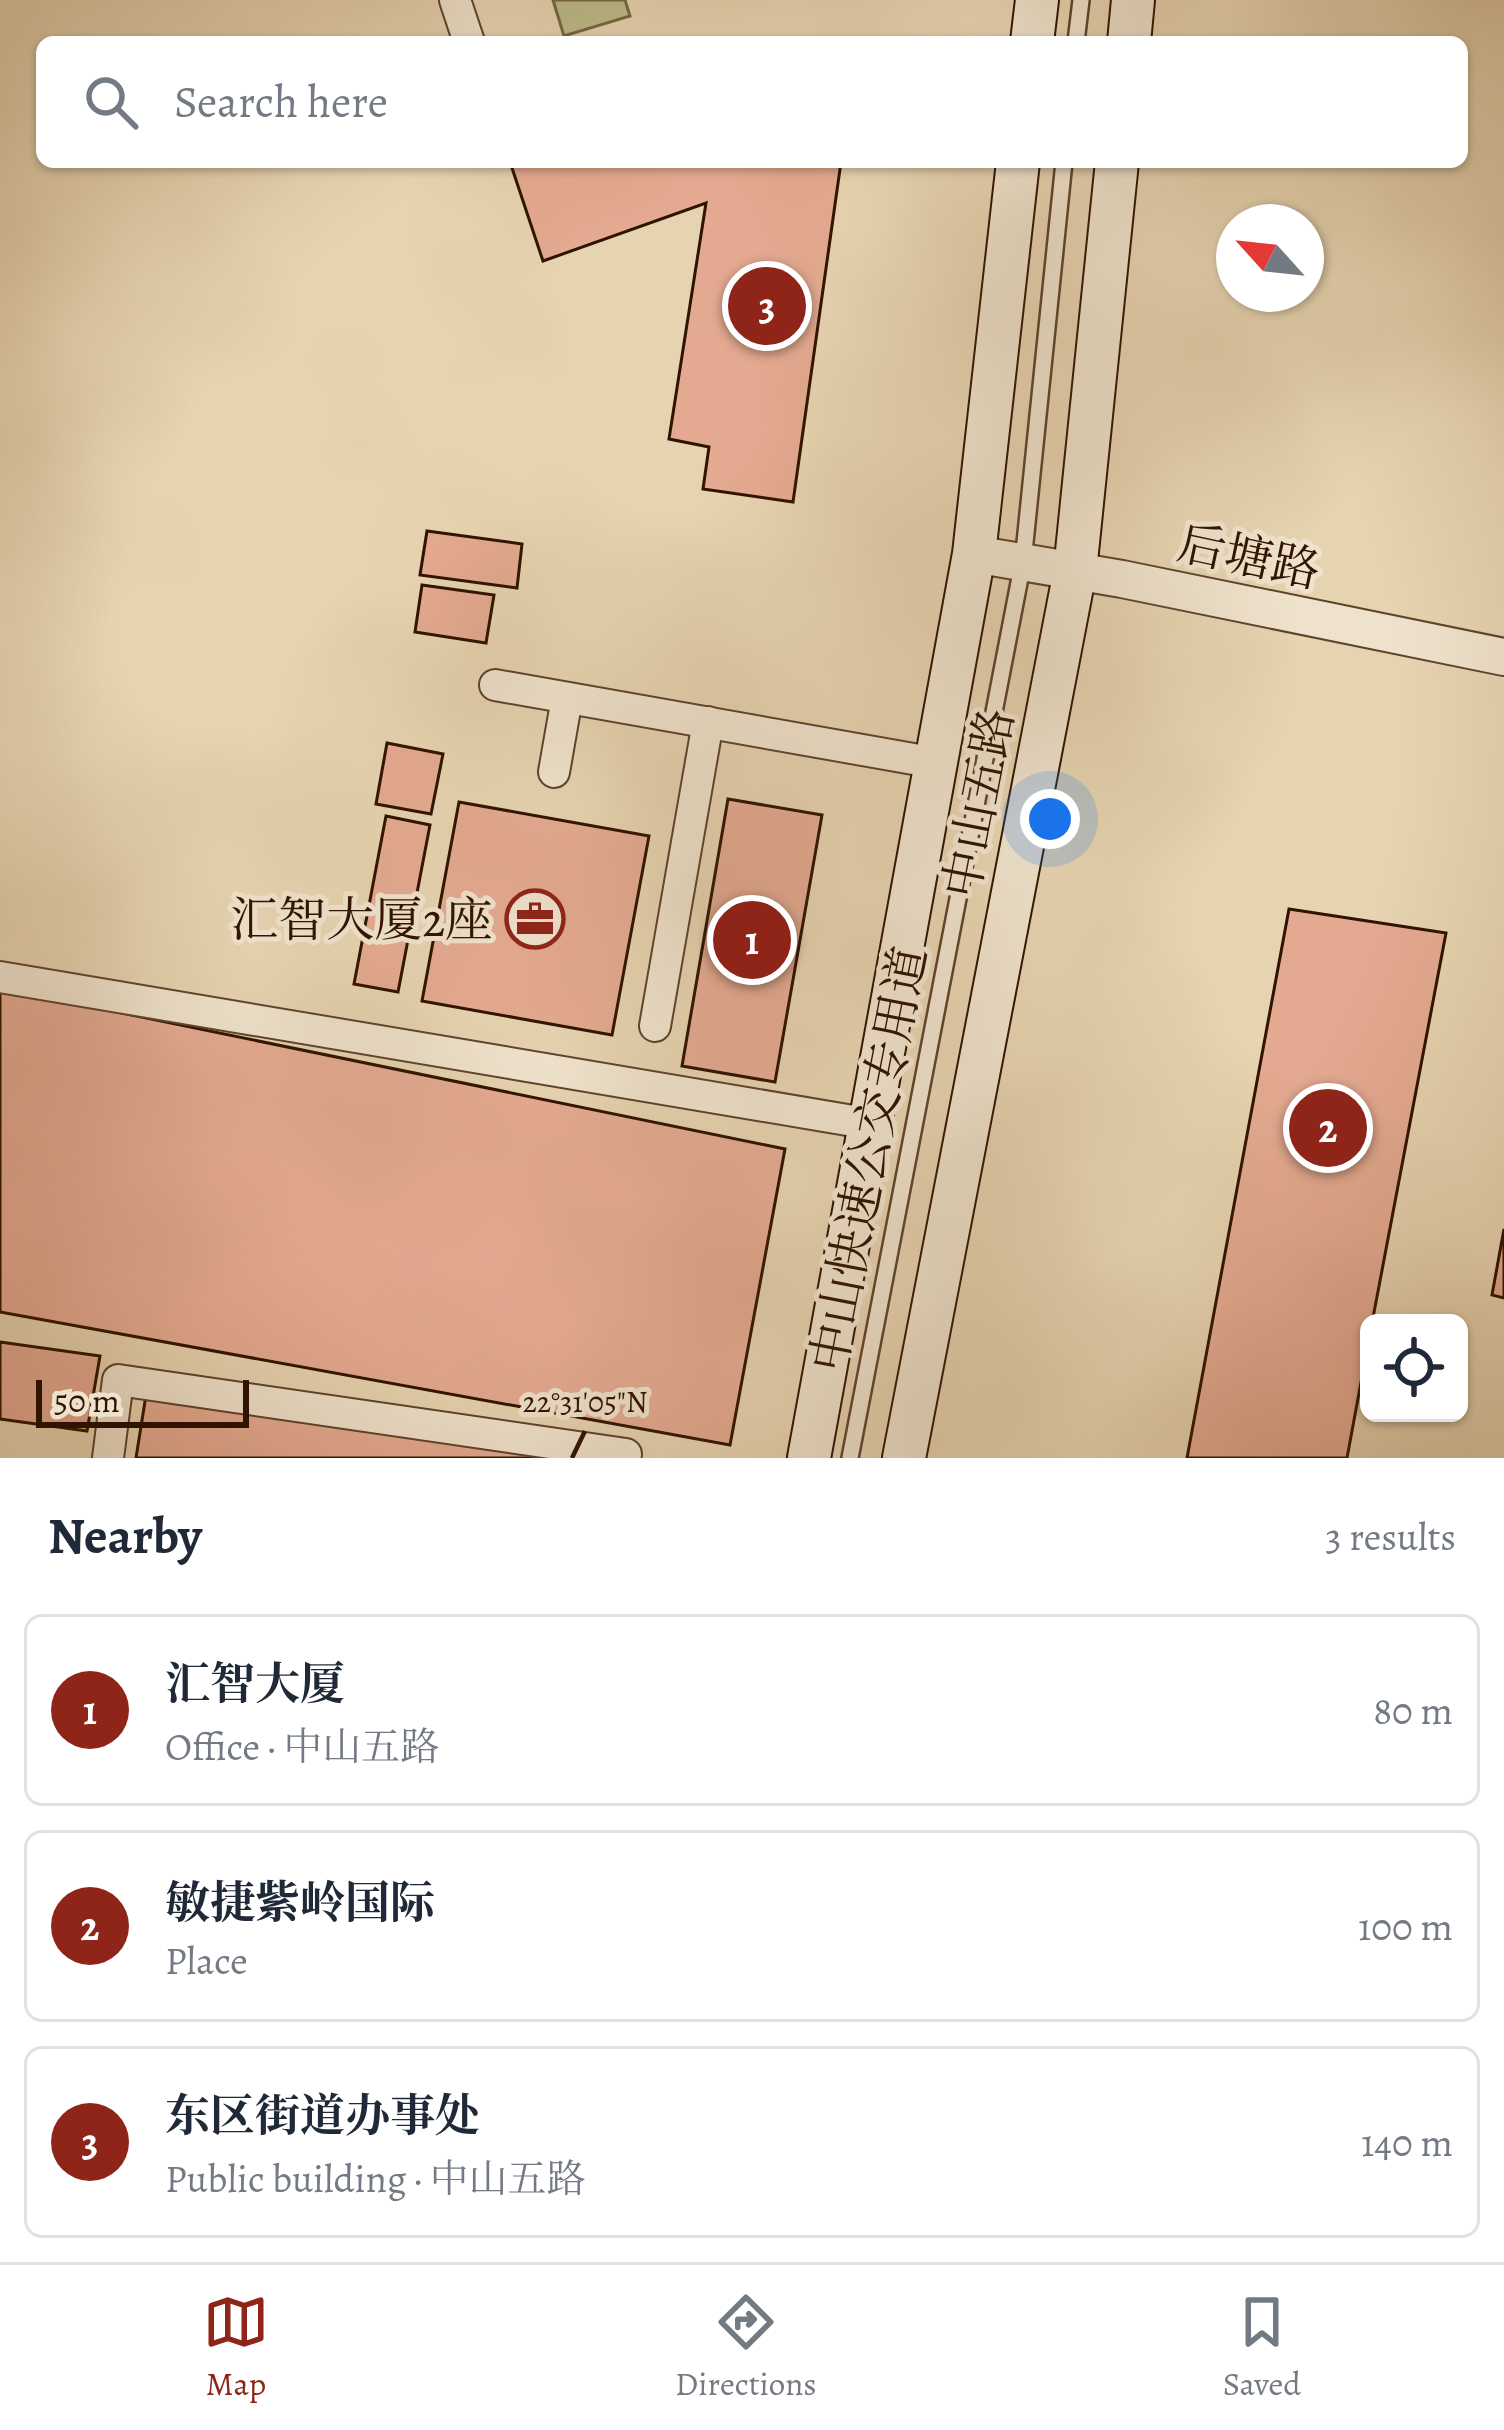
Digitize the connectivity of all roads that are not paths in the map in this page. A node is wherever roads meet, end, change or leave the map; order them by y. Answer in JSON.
{"nodes":[{"id":1,"x":455,"y":0,"type":"edge"},
{"id":2,"x":1036,"y":0,"type":"edge"},
{"id":3,"x":1081,"y":0,"type":"edge"},
{"id":4,"x":1133,"y":0,"type":"edge"},
{"id":5,"x":467,"y":36,"type":"edge"},
{"id":6,"x":1033,"y":36,"type":"edge"},
{"id":7,"x":1077,"y":36,"type":"edge"},
{"id":8,"x":1130,"y":36,"type":"edge"},
{"id":9,"x":1017,"y":168,"type":"edge"},
{"id":10,"x":1064,"y":168,"type":"edge"},
{"id":11,"x":1116,"y":168,"type":"edge"},
{"id":12,"x":974,"y":554,"type":"junction"},
{"id":13,"x":1052,"y":567,"type":"junction"},
{"id":14,"x":1504,"y":657,"type":"edge"},
{"id":15,"x":495,"y":685,"type":"dead end"},
{"id":16,"x":567,"y":698,"type":"junction"},
{"id":17,"x":708,"y":722,"type":"junction"},
{"id":18,"x":936,"y":763,"type":"junction"},
{"id":19,"x":554,"y":772,"type":"dead end"},
{"id":20,"x":0,"y":977,"type":"edge"},
{"id":21,"x":655,"y":1026,"type":"dead end"},
{"id":22,"x":871,"y":1124,"type":"junction"},
{"id":23,"x":635,"y":1457,"type":"edge"},
{"id":24,"x":108,"y":1458,"type":"edge"},
{"id":25,"x":809,"y":1458,"type":"edge"},
{"id":26,"x":850,"y":1458,"type":"edge"},
{"id":27,"x":904,"y":1458,"type":"edge"}],
"edges":[{"from":1,"to":5,"type":"street"},
{"from":2,"to":6,"type":"main road"},
{"from":3,"to":7,"type":"lane"},
{"from":4,"to":8,"type":"main road"},
{"from":9,"to":12,"type":"main road","name":"中山五路"},
{"from":10,"to":13,"type":"lane","name":"中山快速公交专用道"},
{"from":11,"to":13,"type":"main road","name":"中山五路"},
{"from":12,"to":13,"type":"street","name":"后塘路"},
{"from":12,"to":18,"type":"main road","name":"中山五路"},
{"from":13,"to":14,"type":"street","name":"后塘路"},
{"from":13,"to":26,"type":"lane","name":"中山快速公交专用道"},
{"from":13,"to":27,"type":"main road","name":"中山五路"},
{"from":15,"to":16,"type":"street"},
{"from":16,"to":17,"type":"street"},
{"from":16,"to":19,"type":"street"},
{"from":17,"to":18,"type":"street"},
{"from":17,"to":21,"type":"street"},
{"from":18,"to":22,"type":"main road","name":"中山五路"},
{"from":20,"to":22,"type":"street"},
{"from":22,"to":25,"type":"main road","name":"中山五路"},
{"from":23,"to":24,"type":"street"}]}
